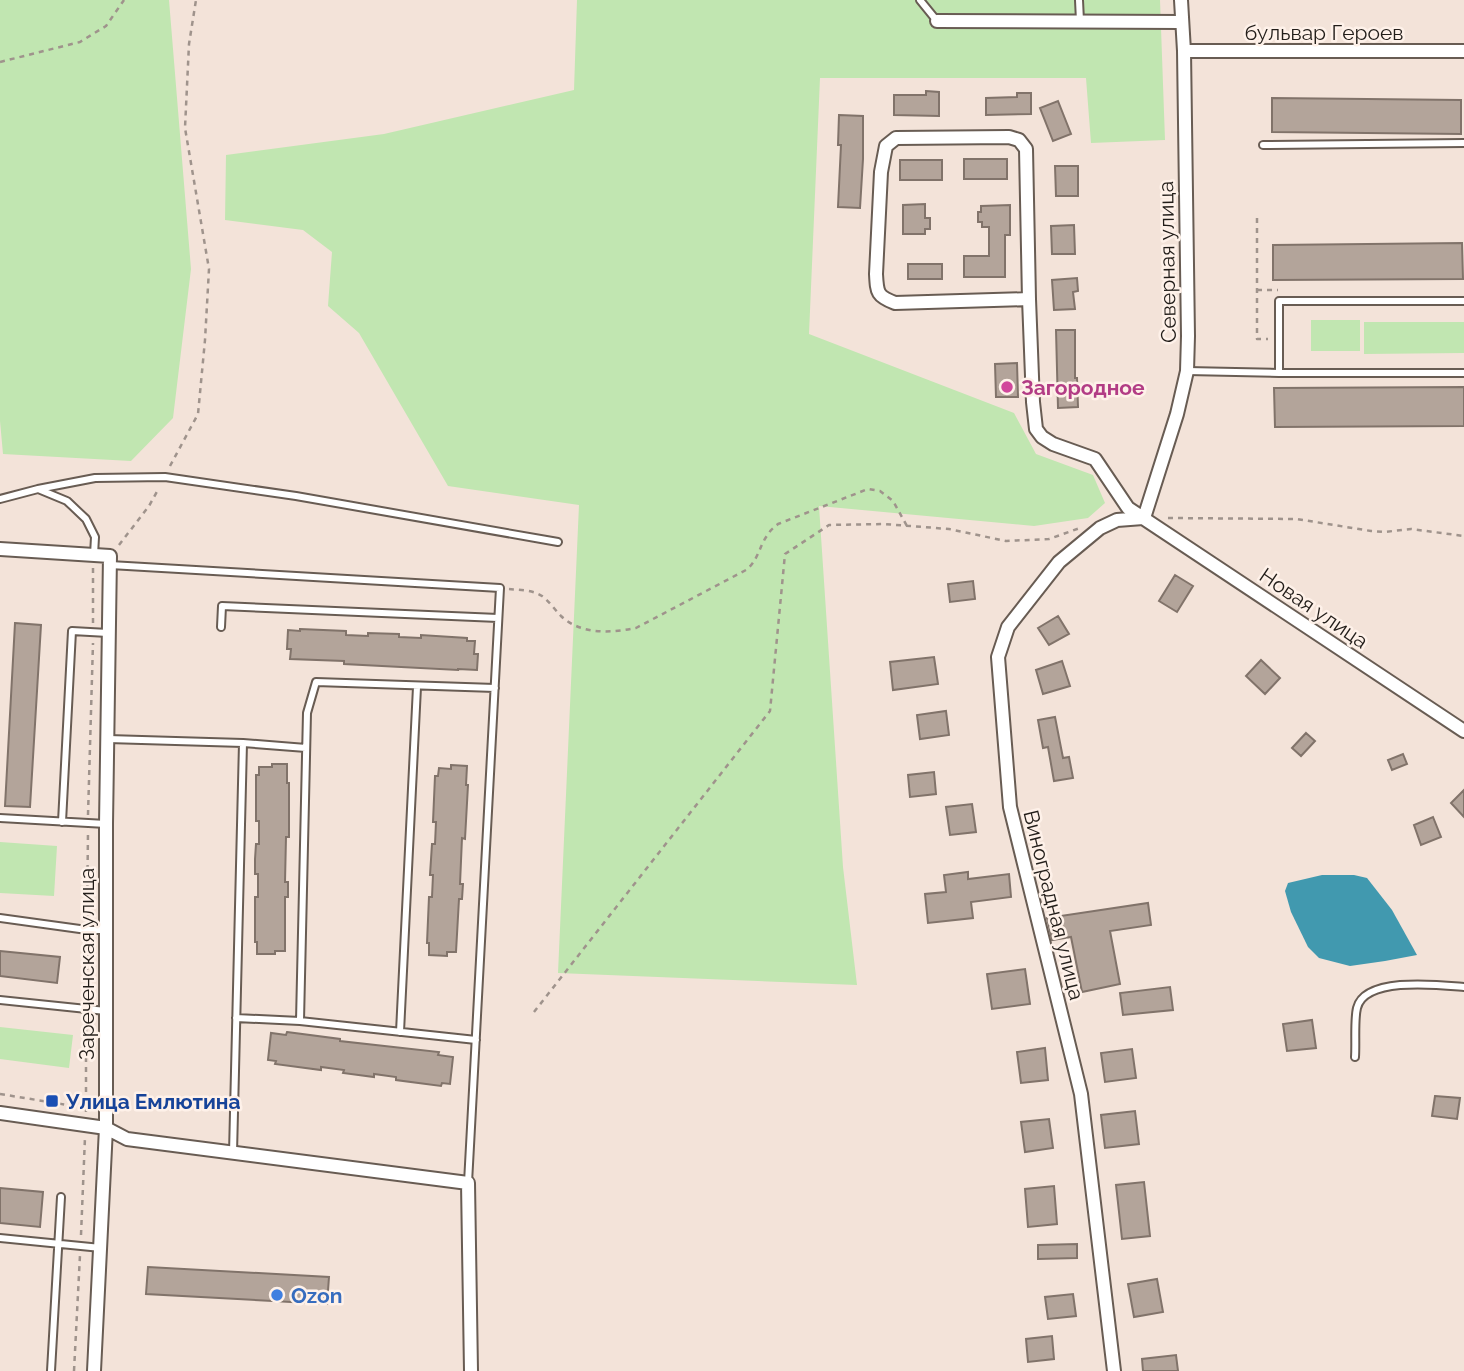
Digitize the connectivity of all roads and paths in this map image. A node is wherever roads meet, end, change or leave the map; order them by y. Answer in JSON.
{"nodes":[{"id":1,"x":124,"y":0,"type":"edge"},
{"id":2,"x":196,"y":0,"type":"edge"},
{"id":3,"x":920,"y":0,"type":"edge"},
{"id":4,"x":1079,"y":0,"type":"edge"},
{"id":5,"x":1181,"y":0,"type":"edge"},
{"id":6,"x":937,"y":21,"type":"joint"},
{"id":7,"x":1080,"y":21,"type":"junction"},
{"id":8,"x":1182,"y":22,"type":"junction"},
{"id":9,"x":1184,"y":51,"type":"junction"},
{"id":10,"x":1464,"y":51,"type":"edge"},
{"id":11,"x":0,"y":62,"type":"edge"},
{"id":12,"x":1464,"y":143,"type":"edge"},
{"id":13,"x":1263,"y":145,"type":"dead end"},
{"id":14,"x":1257,"y":218,"type":"dead end"},
{"id":15,"x":1029,"y":299,"type":"junction"},
{"id":16,"x":1464,"y":301,"type":"edge"},
{"id":17,"x":1279,"y":339,"type":"junction"},
{"id":18,"x":1187,"y":371,"type":"junction"},
{"id":19,"x":1279,"y":373,"type":"junction"},
{"id":20,"x":1464,"y":373,"type":"edge"},
{"id":21,"x":164,"y":477,"type":"junction"},
{"id":22,"x":38,"y":489,"type":"junction"},
{"id":23,"x":0,"y":499,"type":"edge"},
{"id":24,"x":1144,"y":518,"type":"junction"},
{"id":25,"x":907,"y":526,"type":"junction"},
{"id":26,"x":1100,"y":528,"type":"junction"},
{"id":27,"x":1464,"y":536,"type":"edge"},
{"id":28,"x":558,"y":542,"type":"dead end"},
{"id":29,"x":0,"y":549,"type":"edge"},
{"id":30,"x":94,"y":555,"type":"junction"},
{"id":31,"x":110,"y":561,"type":"junction"},
{"id":32,"x":500,"y":589,"type":"junction"},
{"id":33,"x":498,"y":618,"type":"junction"},
{"id":34,"x":221,"y":627,"type":"dead end"},
{"id":35,"x":108,"y":633,"type":"junction"},
{"id":36,"x":417,"y":687,"type":"junction"},
{"id":37,"x":495,"y":688,"type":"junction"},
{"id":38,"x":1464,"y":730,"type":"edge"},
{"id":39,"x":106,"y":738,"type":"junction"},
{"id":40,"x":243,"y":743,"type":"junction"},
{"id":41,"x":306,"y":748,"type":"junction"},
{"id":42,"x":0,"y":818,"type":"edge"},
{"id":43,"x":62,"y":822,"type":"junction"},
{"id":44,"x":106,"y":824,"type":"junction"},
{"id":45,"x":0,"y":918,"type":"edge"},
{"id":46,"x":106,"y":930,"type":"junction"},
{"id":47,"x":1464,"y":987,"type":"edge"},
{"id":48,"x":0,"y":1000,"type":"edge"},
{"id":49,"x":106,"y":1011,"type":"junction"},
{"id":50,"x":534,"y":1012,"type":"dead end"},
{"id":51,"x":236,"y":1018,"type":"junction"},
{"id":52,"x":300,"y":1021,"type":"junction"},
{"id":53,"x":400,"y":1032,"type":"junction"},
{"id":54,"x":476,"y":1040,"type":"junction"},
{"id":55,"x":1355,"y":1058,"type":"dead end"},
{"id":56,"x":0,"y":1094,"type":"edge"},
{"id":57,"x":86,"y":1108,"type":"dead end"},
{"id":58,"x":0,"y":1113,"type":"edge"},
{"id":59,"x":106,"y":1128,"type":"junction"},
{"id":60,"x":233,"y":1153,"type":"junction"},
{"id":61,"x":468,"y":1184,"type":"junction"},
{"id":62,"x":61,"y":1197,"type":"dead end"},
{"id":63,"x":0,"y":1238,"type":"edge"},
{"id":64,"x":58,"y":1243,"type":"junction"},
{"id":65,"x":101,"y":1248,"type":"junction"},
{"id":66,"x":51,"y":1371,"type":"edge"},
{"id":67,"x":94,"y":1371,"type":"edge"},
{"id":68,"x":471,"y":1371,"type":"edge"},
{"id":69,"x":1114,"y":1371,"type":"edge"}],
"edges":[{"from":1,"to":11,"type":"path"},
{"from":2,"to":21,"type":"path"},
{"from":3,"to":6,"type":"lane"},
{"from":4,"to":7,"type":"lane"},
{"from":5,"to":8,"type":"street","name":"Северная улица"},
{"from":6,"to":7,"type":"street"},
{"from":7,"to":8,"type":"street"},
{"from":8,"to":9,"type":"street","name":"Северная улица"},
{"from":9,"to":10,"type":"street","name":"бульвар Героев"},
{"from":9,"to":18,"type":"street","name":"Северная улица"},
{"from":12,"to":13,"type":"lane"},
{"from":14,"to":17,"type":"path"},
{"from":15,"to":15,"type":"street","name":"Новая улица"},
{"from":15,"to":24,"type":"street","name":"Новая улица"},
{"from":16,"to":17,"type":"lane"},
{"from":17,"to":19,"type":"lane"},
{"from":18,"to":19,"type":"lane"},
{"from":18,"to":24,"type":"street","name":"Северная улица"},
{"from":19,"to":20,"type":"lane"},
{"from":21,"to":22,"type":"lane"},
{"from":21,"to":28,"type":"lane"},
{"from":21,"to":31,"type":"path"},
{"from":22,"to":23,"type":"lane"},
{"from":22,"to":30,"type":"lane"},
{"from":24,"to":26,"type":"street","name":"Виноградная улица"},
{"from":24,"to":27,"type":"path"},
{"from":24,"to":38,"type":"street","name":"Новая улица"},
{"from":25,"to":26,"type":"path"},
{"from":25,"to":32,"type":"path"},
{"from":25,"to":50,"type":"path"},
{"from":26,"to":69,"type":"street","name":"Виноградная улица"},
{"from":29,"to":30,"type":"street"},
{"from":30,"to":31,"type":"street"},
{"from":31,"to":32,"type":"lane"},
{"from":31,"to":35,"type":"street","name":"Зареченская улица"},
{"from":32,"to":33,"type":"lane"},
{"from":33,"to":34,"type":"lane"},
{"from":33,"to":37,"type":"lane"},
{"from":35,"to":39,"type":"street","name":"Зареченская улица"},
{"from":35,"to":43,"type":"lane"},
{"from":36,"to":37,"type":"lane"},
{"from":36,"to":41,"type":"lane"},
{"from":36,"to":53,"type":"lane"},
{"from":37,"to":54,"type":"lane"},
{"from":39,"to":40,"type":"lane"},
{"from":39,"to":44,"type":"street","name":"Зареченская улица"},
{"from":40,"to":41,"type":"lane"},
{"from":40,"to":51,"type":"lane"},
{"from":41,"to":52,"type":"lane"},
{"from":42,"to":43,"type":"lane"},
{"from":43,"to":44,"type":"lane"},
{"from":44,"to":46,"type":"street","name":"Зареченская улица"},
{"from":45,"to":46,"type":"lane"},
{"from":46,"to":49,"type":"street","name":"Зареченская улица"},
{"from":47,"to":55,"type":"lane"},
{"from":48,"to":49,"type":"lane"},
{"from":49,"to":59,"type":"street","name":"Зареченская улица"},
{"from":51,"to":52,"type":"lane"},
{"from":51,"to":60,"type":"lane"},
{"from":52,"to":53,"type":"lane"},
{"from":53,"to":54,"type":"lane"},
{"from":54,"to":61,"type":"lane"},
{"from":56,"to":57,"type":"path"},
{"from":58,"to":59,"type":"street"},
{"from":59,"to":60,"type":"street"},
{"from":59,"to":65,"type":"street","name":"Зареченская улица"},
{"from":60,"to":61,"type":"street"},
{"from":61,"to":68,"type":"street"},
{"from":62,"to":64,"type":"lane"},
{"from":63,"to":64,"type":"lane"},
{"from":64,"to":65,"type":"lane"},
{"from":64,"to":66,"type":"lane"},
{"from":65,"to":67,"type":"street","name":"Зареченская улица"}]}
